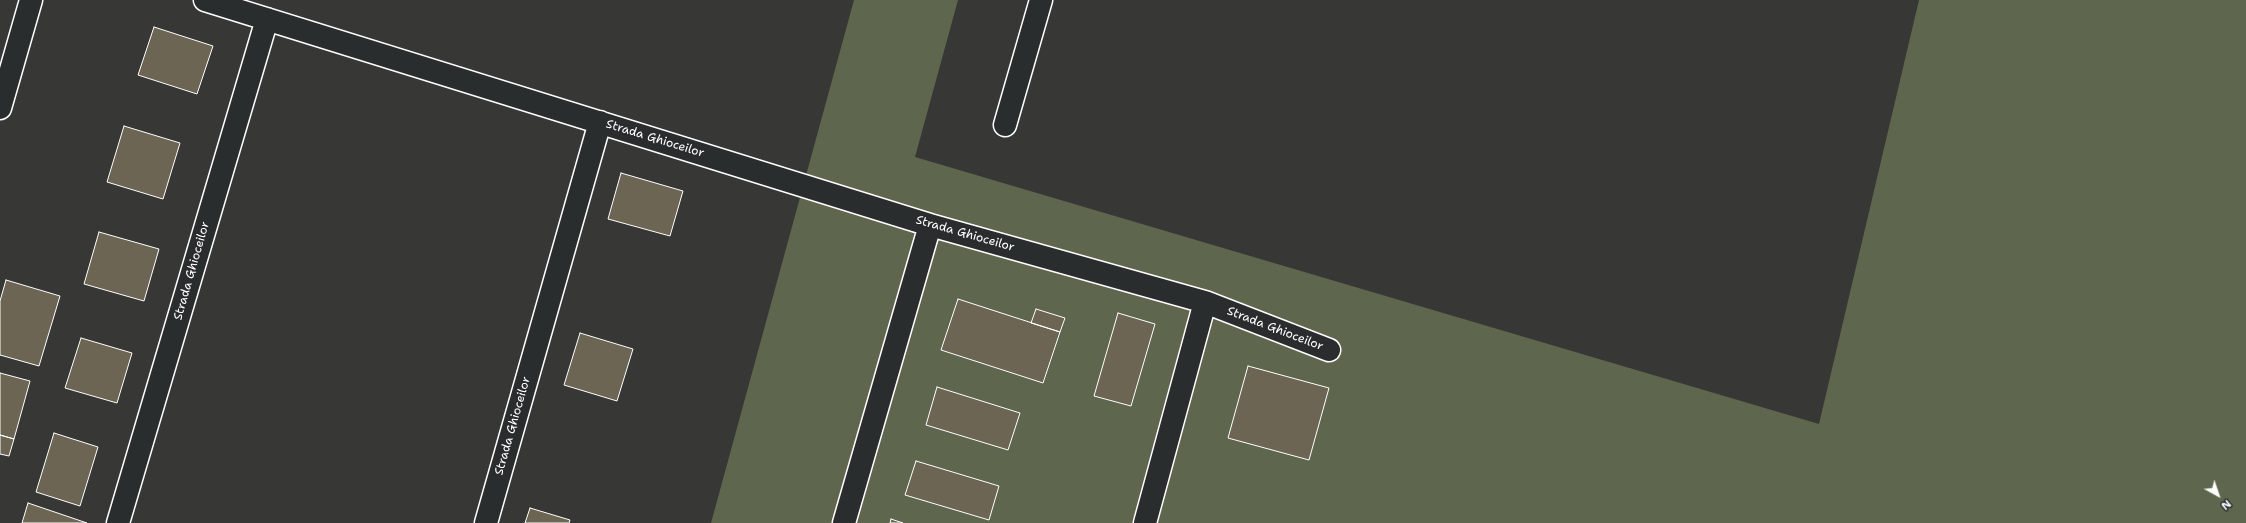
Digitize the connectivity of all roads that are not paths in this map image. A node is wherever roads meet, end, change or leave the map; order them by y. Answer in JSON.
{"nodes":[{"id":1,"x":31,"y":0,"type":"edge"},
{"id":2,"x":205,"y":0,"type":"edge"},
{"id":3,"x":1041,"y":0,"type":"edge"},
{"id":4,"x":267,"y":19,"type":"junction"},
{"id":5,"x":0,"y":108,"type":"edge"},
{"id":6,"x":600,"y":122,"type":"junction"},
{"id":7,"x":1005,"y":125,"type":"dead end"},
{"id":8,"x":930,"y":225,"type":"junction"},
{"id":9,"x":1205,"y":302,"type":"junction"},
{"id":10,"x":1329,"y":350,"type":"dead end"},
{"id":11,"x":118,"y":523,"type":"edge"},
{"id":12,"x":486,"y":523,"type":"edge"},
{"id":13,"x":844,"y":523,"type":"edge"},
{"id":14,"x":1145,"y":523,"type":"edge"}],
"edges":[{"from":1,"to":5,"type":"street"},
{"from":2,"to":4,"type":"street","name":"Strada Ghioceilor"},
{"from":3,"to":7,"type":"street"},
{"from":4,"to":6,"type":"street","name":"Strada Ghioceilor"},
{"from":4,"to":11,"type":"street","name":"Strada Ghioceilor"},
{"from":6,"to":8,"type":"street","name":"Strada Ghioceilor"},
{"from":6,"to":12,"type":"street","name":"Strada Ghioceilor"},
{"from":8,"to":9,"type":"street","name":"Strada Ghioceilor"},
{"from":8,"to":13,"type":"street"},
{"from":9,"to":10,"type":"street","name":"Strada Ghioceilor"},
{"from":9,"to":14,"type":"street"}]}
